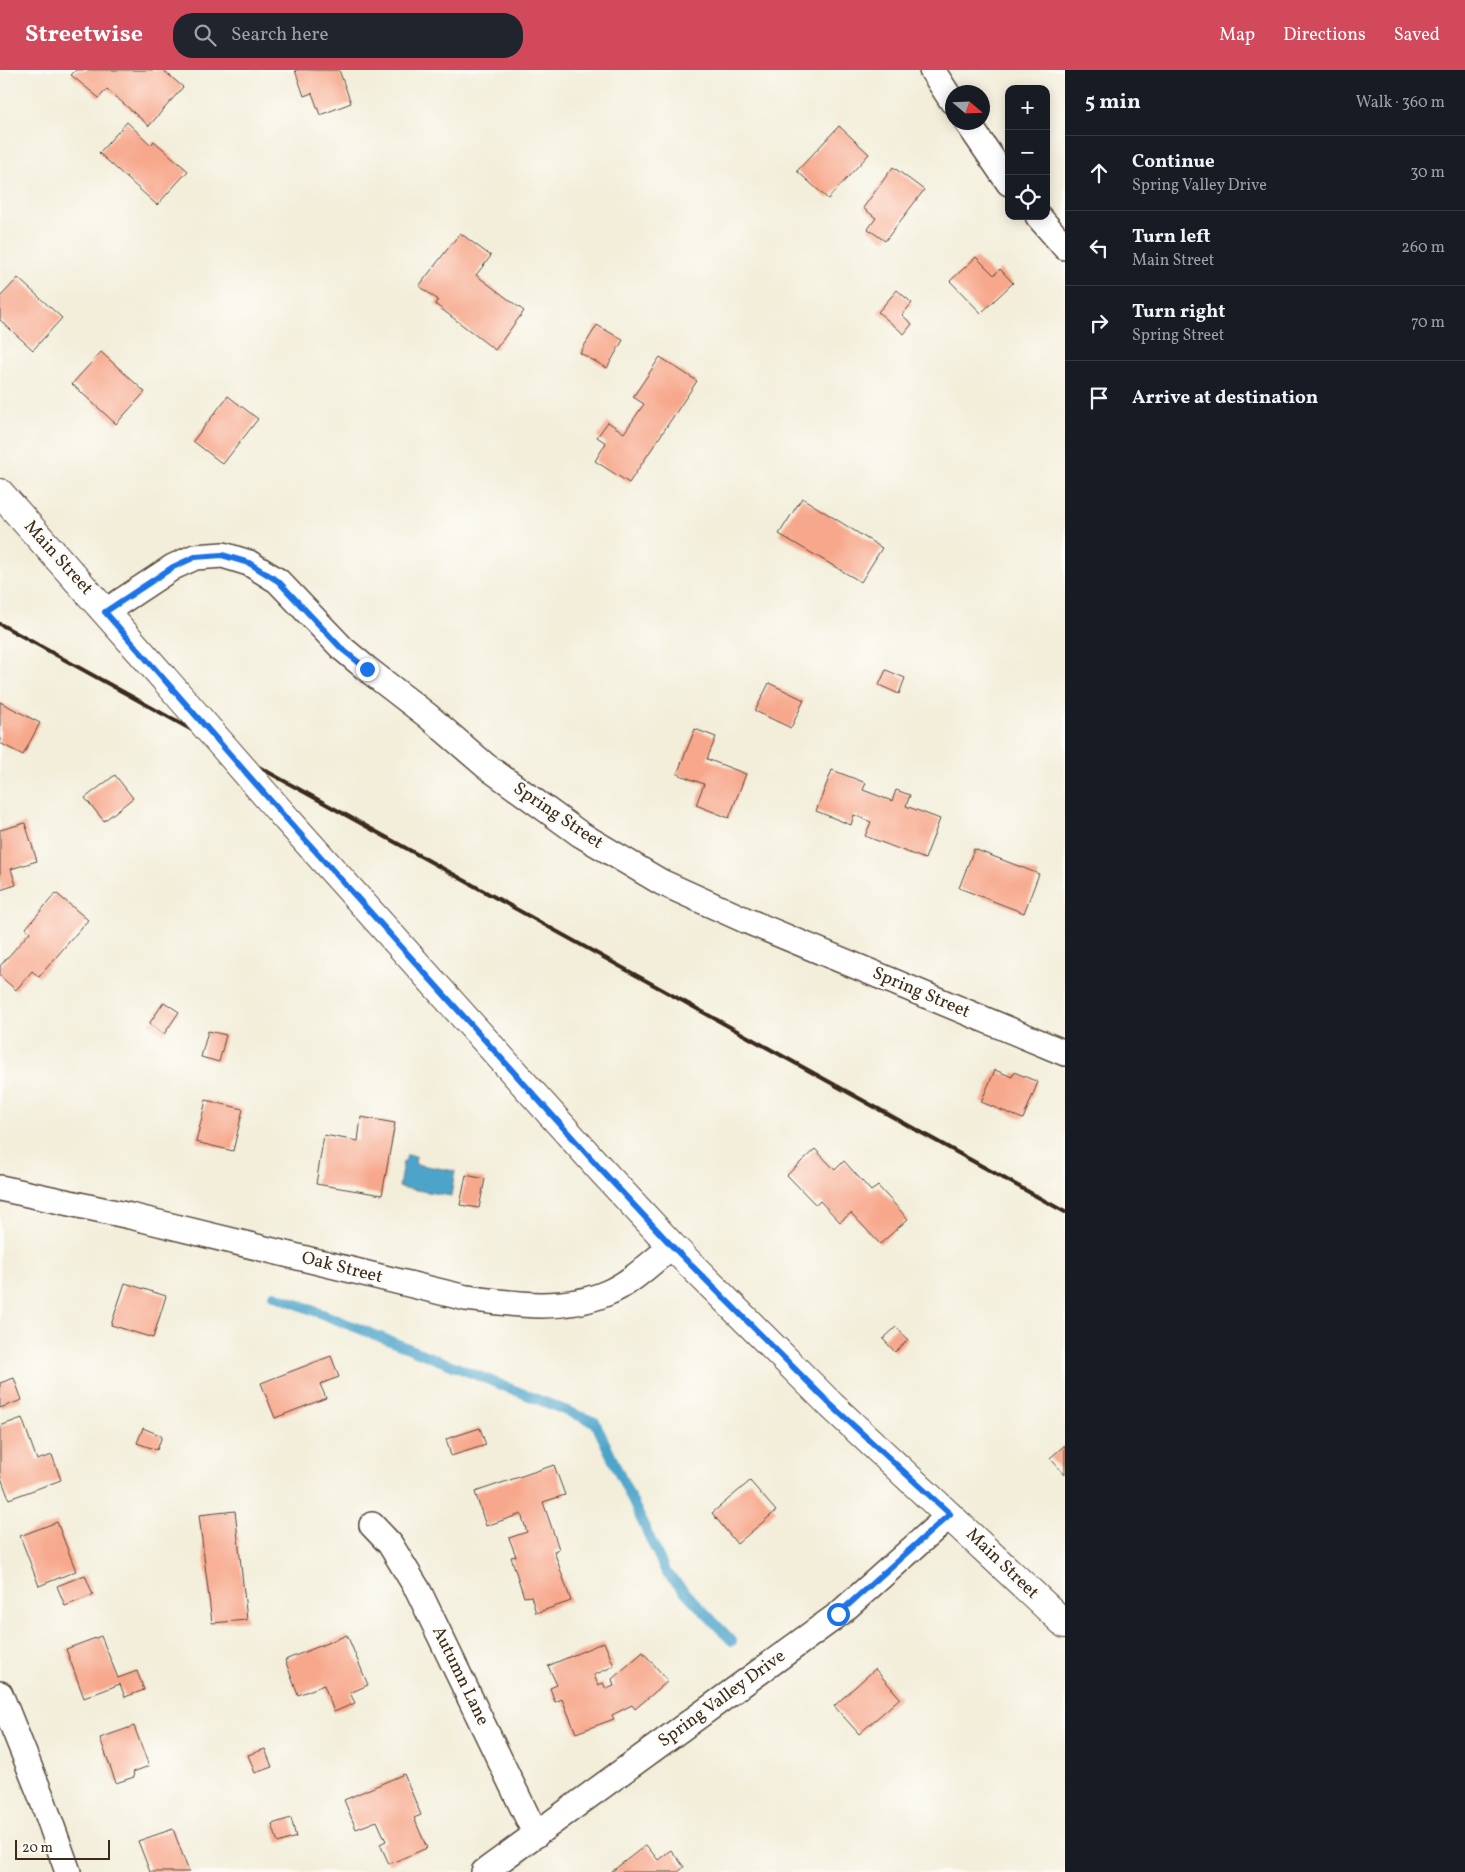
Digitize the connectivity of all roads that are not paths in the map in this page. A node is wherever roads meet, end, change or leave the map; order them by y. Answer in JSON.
{"nodes":[{"id":1,"x":932,"y":70,"type":"edge"},
{"id":2,"x":945,"y":90,"type":"edge"},
{"id":3,"x":973,"y":130,"type":"edge"},
{"id":4,"x":1005,"y":177,"type":"edge"},
{"id":5,"x":1041,"y":220,"type":"edge"},
{"id":6,"x":1065,"y":248,"type":"edge"},
{"id":7,"x":0,"y":494,"type":"edge"},
{"id":8,"x":105,"y":612,"type":"junction"},
{"id":9,"x":1065,"y":1053,"type":"edge"},
{"id":10,"x":0,"y":1188,"type":"edge"},
{"id":11,"x":672,"y":1246,"type":"junction"},
{"id":12,"x":950,"y":1514,"type":"junction"},
{"id":13,"x":372,"y":1525,"type":"dead end"},
{"id":14,"x":1065,"y":1624,"type":"edge"},
{"id":15,"x":0,"y":1694,"type":"edge"},
{"id":16,"x":536,"y":1835,"type":"junction"},
{"id":17,"x":68,"y":1872,"type":"edge"},
{"id":18,"x":484,"y":1872,"type":"edge"}],
"edges":[{"from":1,"to":2,"type":"street"},
{"from":3,"to":4,"type":"street"},
{"from":5,"to":6,"type":"street"},
{"from":7,"to":8,"type":"main road","name":"Main Street"},
{"from":8,"to":9,"type":"street","name":"Spring Street"},
{"from":8,"to":11,"type":"main road","name":"Main Street","bridge":true},
{"from":10,"to":11,"type":"street","name":"Oak Street"},
{"from":11,"to":12,"type":"main road","name":"Main Street"},
{"from":12,"to":14,"type":"main road","name":"Main Street"},
{"from":12,"to":16,"type":"street","name":"Spring Valley Drive"},
{"from":13,"to":16,"type":"street","name":"Autumn Lane"},
{"from":15,"to":17,"type":"street"},
{"from":16,"to":18,"type":"street","name":"Spring Valley Drive"}]}
